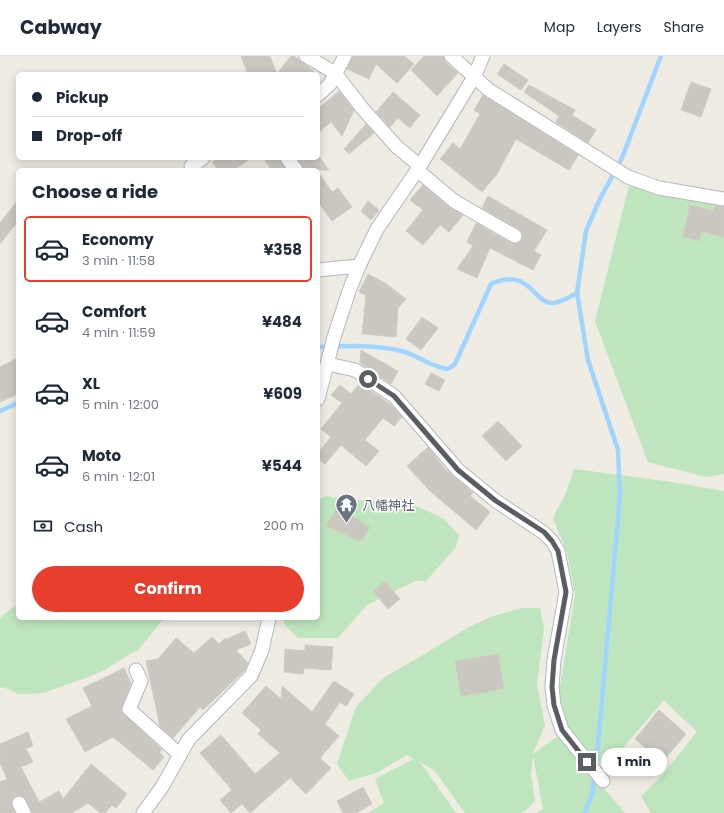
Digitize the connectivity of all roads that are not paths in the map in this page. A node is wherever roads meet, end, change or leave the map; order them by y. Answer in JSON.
{"nodes":[{"id":1,"x":306,"y":56,"type":"edge"},
{"id":2,"x":345,"y":56,"type":"edge"},
{"id":3,"x":451,"y":56,"type":"edge"},
{"id":4,"x":483,"y":56,"type":"edge"},
{"id":5,"x":336,"y":73,"type":"junction"},
{"id":6,"x":474,"y":77,"type":"junction"},
{"id":7,"x":320,"y":93,"type":"edge"},
{"id":8,"x":200,"y":160,"type":"edge"},
{"id":9,"x":193,"y":168,"type":"edge"},
{"id":10,"x":418,"y":168,"type":"junction"},
{"id":11,"x":724,"y":199,"type":"edge"},
{"id":12,"x":515,"y":236,"type":"dead end"},
{"id":13,"x":359,"y":266,"type":"junction"},
{"id":14,"x":320,"y":270,"type":"edge"},
{"id":15,"x":330,"y":358,"type":"junction"},
{"id":16,"x":320,"y":392,"type":"edge"},
{"id":17,"x":269,"y":620,"type":"edge"},
{"id":18,"x":136,"y":670,"type":"dead end"},
{"id":19,"x":180,"y":755,"type":"junction"},
{"id":20,"x":603,"y":781,"type":"dead end"},
{"id":21,"x":143,"y":813,"type":"edge"}],
"edges":[{"from":1,"to":5,"type":"street"},
{"from":2,"to":5,"type":"street"},
{"from":3,"to":6,"type":"street"},
{"from":4,"to":6,"type":"street"},
{"from":5,"to":7,"type":"street"},
{"from":5,"to":10,"type":"street"},
{"from":6,"to":10,"type":"street"},
{"from":6,"to":11,"type":"street"},
{"from":8,"to":9,"type":"street"},
{"from":10,"to":12,"type":"street"},
{"from":10,"to":13,"type":"street"},
{"from":13,"to":14,"type":"street"},
{"from":13,"to":15,"type":"street"},
{"from":15,"to":16,"type":"street"},
{"from":15,"to":20,"type":"street"},
{"from":17,"to":19,"type":"street"},
{"from":18,"to":19,"type":"street"},
{"from":19,"to":21,"type":"street"}]}
